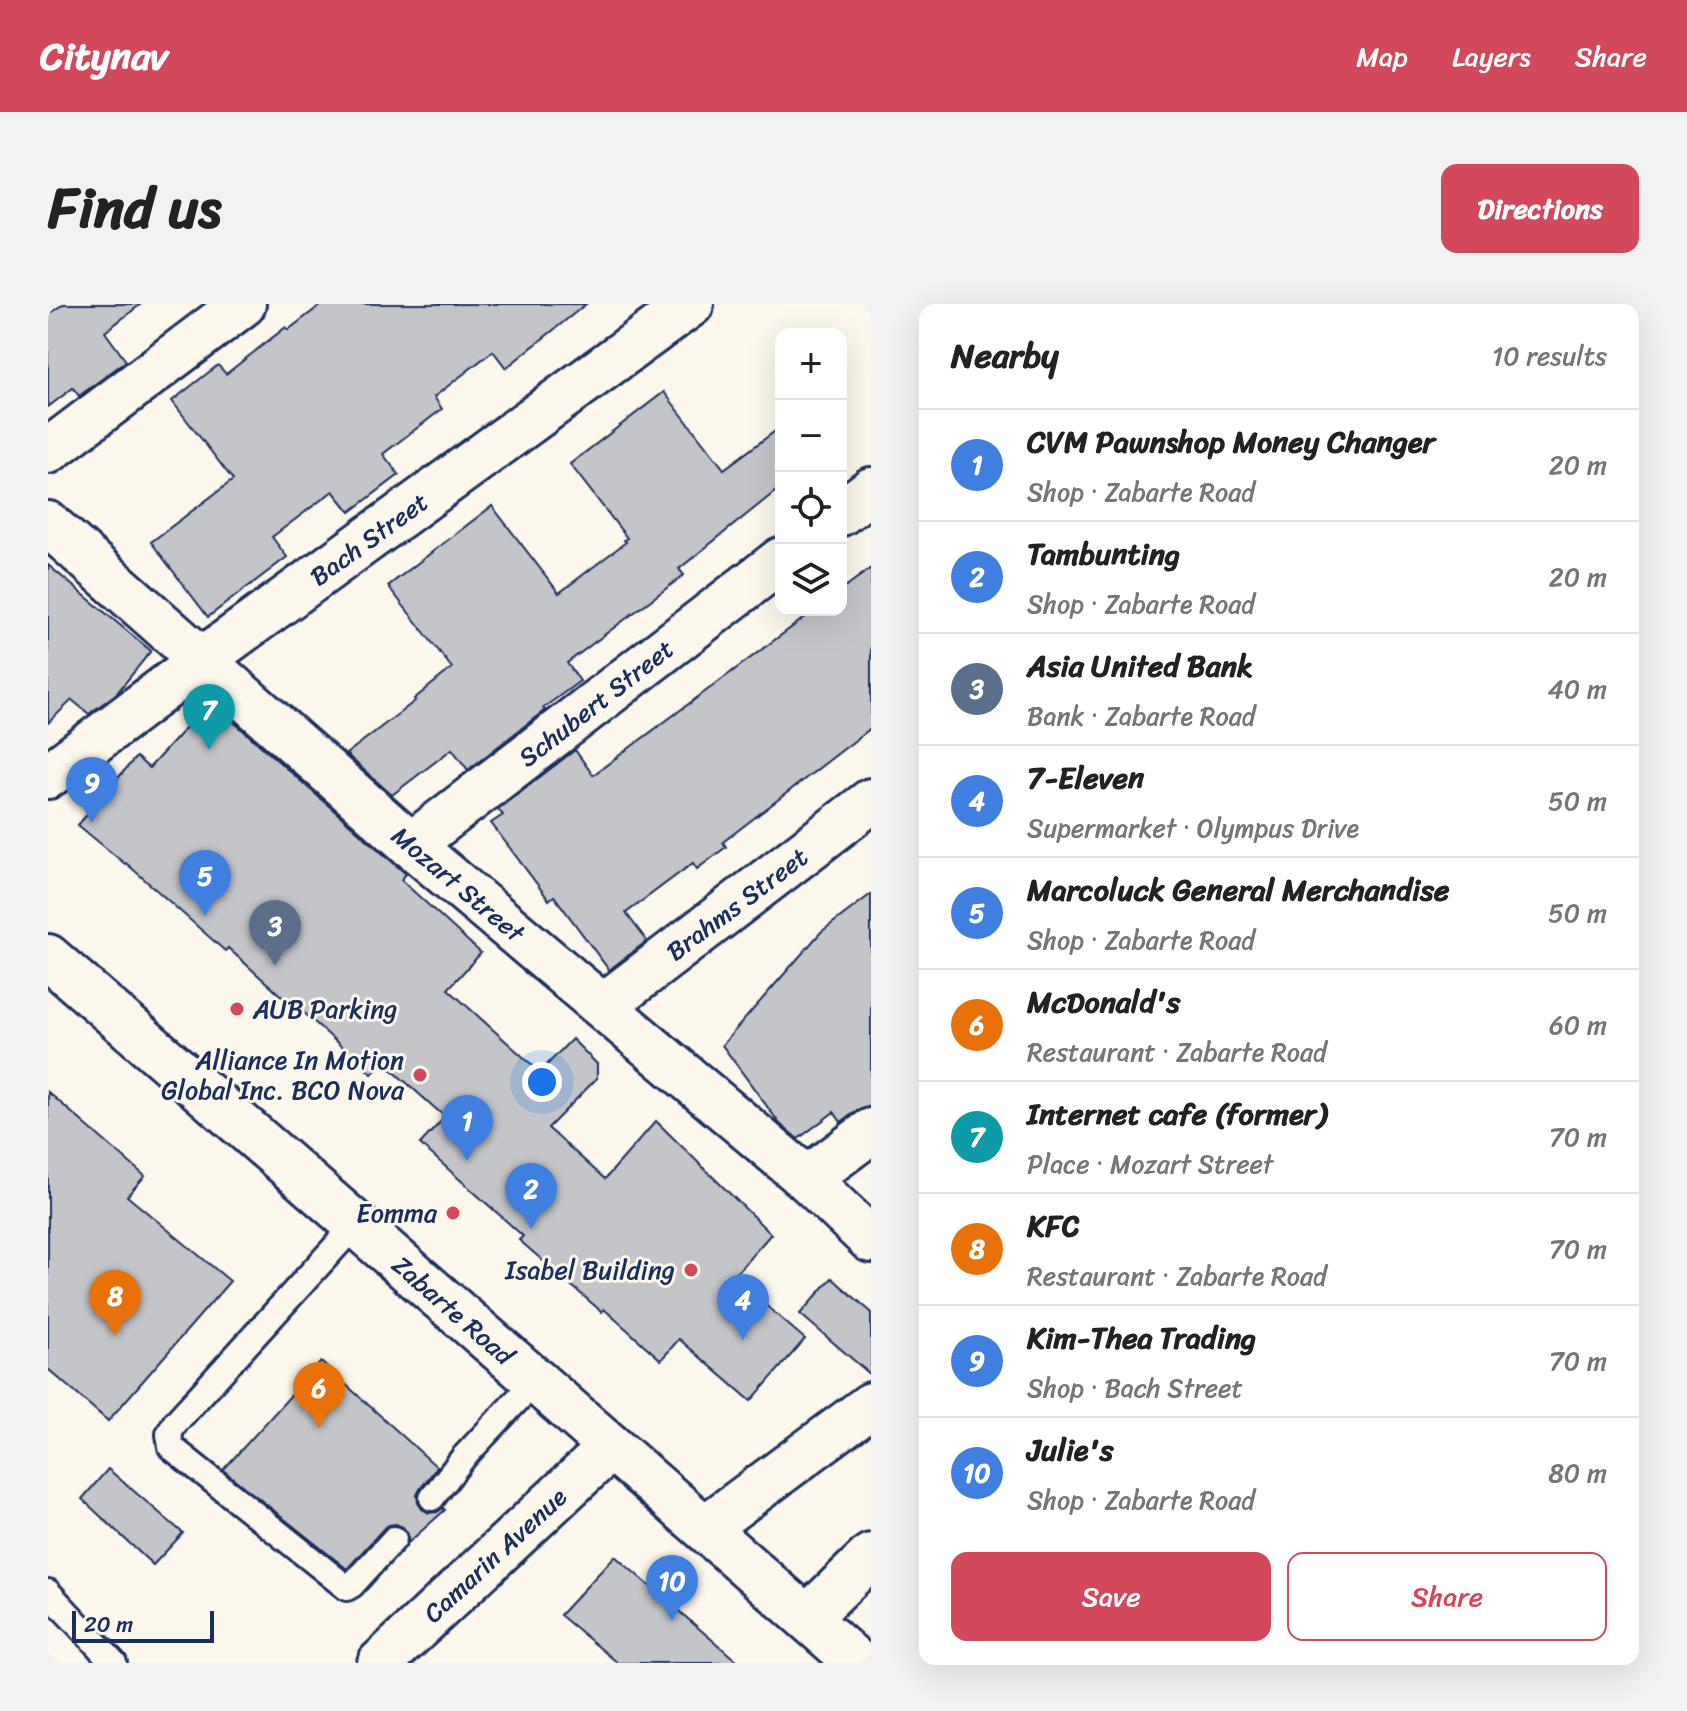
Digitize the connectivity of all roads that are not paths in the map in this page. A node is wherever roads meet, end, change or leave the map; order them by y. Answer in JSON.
{"nodes":[{"id":1,"x":243,"y":304,"type":"edge"},
{"id":2,"x":691,"y":304,"type":"edge"},
{"id":3,"x":48,"y":451,"type":"edge"},
{"id":4,"x":871,"y":490,"type":"edge"},
{"id":5,"x":847,"y":508,"type":"edge"},
{"id":6,"x":48,"y":524,"type":"edge"},
{"id":7,"x":775,"y":565,"type":"edge"},
{"id":8,"x":202,"y":660,"type":"junction"},
{"id":9,"x":48,"y":776,"type":"edge"},
{"id":10,"x":871,"y":801,"type":"edge"},
{"id":11,"x":411,"y":845,"type":"junction"},
{"id":12,"x":48,"y":957,"type":"edge"},
{"id":13,"x":603,"y":1006,"type":"junction"},
{"id":14,"x":871,"y":1131,"type":"edge"},
{"id":15,"x":807,"y":1179,"type":"junction"},
{"id":16,"x":355,"y":1225,"type":"junction"},
{"id":17,"x":871,"y":1240,"type":"edge"},
{"id":18,"x":535,"y":1381,"type":"junction"},
{"id":19,"x":871,"y":1405,"type":"edge"},
{"id":20,"x":611,"y":1447,"type":"junction"},
{"id":21,"x":432,"y":1498,"type":"dead end"},
{"id":22,"x":705,"y":1528,"type":"junction"},
{"id":23,"x":394,"y":1539,"type":"dead end"},
{"id":24,"x":871,"y":1556,"type":"edge"},
{"id":25,"x":48,"y":1592,"type":"edge"},
{"id":26,"x":807,"y":1618,"type":"junction"},
{"id":27,"x":114,"y":1663,"type":"edge"},
{"id":28,"x":380,"y":1663,"type":"edge"},
{"id":29,"x":858,"y":1663,"type":"edge"}],
"edges":[{"from":1,"to":3,"type":"street"},
{"from":2,"to":8,"type":"street","name":"Bach Street"},
{"from":4,"to":5,"type":"street"},
{"from":6,"to":8,"type":"street","name":"Mozart Street"},
{"from":7,"to":11,"type":"street","name":"Schubert Street"},
{"from":8,"to":9,"type":"street","name":"Bach Street"},
{"from":8,"to":11,"type":"street","name":"Mozart Street"},
{"from":10,"to":13,"type":"street","name":"Brahms Street"},
{"from":11,"to":13,"type":"street","name":"Mozart Street"},
{"from":12,"to":16,"type":"street","name":"Zabarte Road"},
{"from":13,"to":15,"type":"street","name":"Mozart Street"},
{"from":14,"to":15,"type":"street"},
{"from":15,"to":17,"type":"street","name":"Mozart Street"},
{"from":16,"to":18,"type":"street","name":"Zabarte Road"},
{"from":16,"to":23,"type":"lane"},
{"from":18,"to":20,"type":"street","name":"Zabarte Road"},
{"from":18,"to":21,"type":"lane"},
{"from":19,"to":22,"type":"street"},
{"from":20,"to":22,"type":"street","name":"Zabarte Road"},
{"from":20,"to":28,"type":"street","name":"Camarin Avenue"},
{"from":22,"to":26,"type":"street","name":"Zabarte Road"},
{"from":24,"to":26,"type":"street"},
{"from":25,"to":27,"type":"lane"},
{"from":26,"to":29,"type":"street","name":"Zabarte Road"}]}
